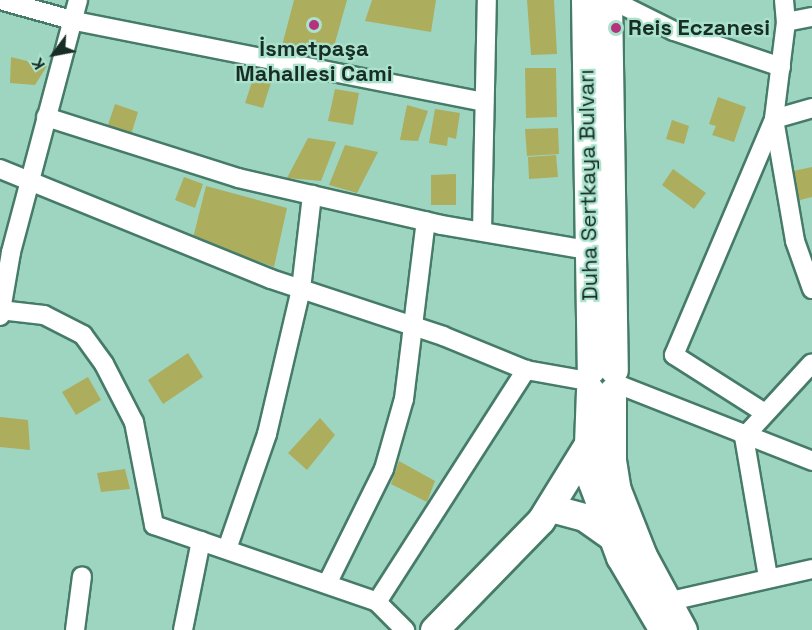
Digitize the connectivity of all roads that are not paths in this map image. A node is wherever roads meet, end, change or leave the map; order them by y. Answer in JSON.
{"nodes":[{"id":1,"x":0,"y":0,"type":"edge"},
{"id":2,"x":78,"y":0,"type":"edge"},
{"id":3,"x":487,"y":0,"type":"edge"},
{"id":4,"x":585,"y":0,"type":"edge"},
{"id":5,"x":608,"y":0,"type":"edge"},
{"id":6,"x":612,"y":0,"type":"edge"},
{"id":7,"x":783,"y":0,"type":"edge"},
{"id":8,"x":812,"y":16,"type":"edge"},
{"id":9,"x":75,"y":21,"type":"junction"},
{"id":10,"x":786,"y":22,"type":"junction"},
{"id":11,"x":781,"y":67,"type":"junction"},
{"id":12,"x":484,"y":102,"type":"junction"},
{"id":13,"x":812,"y":108,"type":"edge"},
{"id":14,"x":46,"y":117,"type":"junction"},
{"id":15,"x":774,"y":119,"type":"junction"},
{"id":16,"x":0,"y":170,"type":"edge"},
{"id":17,"x":30,"y":180,"type":"junction"},
{"id":18,"x":312,"y":195,"type":"junction"},
{"id":19,"x":426,"y":221,"type":"junction"},
{"id":20,"x":482,"y":231,"type":"junction"},
{"id":21,"x":588,"y":250,"type":"junction"},
{"id":22,"x":301,"y":289,"type":"junction"},
{"id":23,"x":812,"y":289,"type":"edge"},
{"id":24,"x":0,"y":312,"type":"edge"},
{"id":25,"x":413,"y":326,"type":"junction"},
{"id":26,"x":812,"y":363,"type":"edge"},
{"id":27,"x":526,"y":370,"type":"junction"},
{"id":28,"x":602,"y":381,"type":"junction"},
{"id":29,"x":805,"y":383,"type":"edge"},
{"id":30,"x":765,"y":414,"type":"junction"},
{"id":31,"x":744,"y":437,"type":"junction"},
{"id":32,"x":588,"y":444,"type":"junction"},
{"id":33,"x":612,"y":460,"type":"junction"},
{"id":34,"x":812,"y":461,"type":"edge"},
{"id":35,"x":592,"y":482,"type":"junction"},
{"id":36,"x":549,"y":515,"type":"junction"},
{"id":37,"x":610,"y":535,"type":"junction"},
{"id":38,"x":201,"y":541,"type":"junction"},
{"id":39,"x":227,"y":549,"type":"junction"},
{"id":40,"x":812,"y":569,"type":"edge"},
{"id":41,"x":82,"y":576,"type":"dead end"},
{"id":42,"x":768,"y":576,"type":"junction"},
{"id":43,"x":327,"y":584,"type":"junction"},
{"id":44,"x":377,"y":602,"type":"junction"},
{"id":45,"x":666,"y":602,"type":"junction"},
{"id":46,"x":446,"y":626,"type":"edge"},
{"id":47,"x":75,"y":630,"type":"edge"},
{"id":48,"x":183,"y":630,"type":"edge"},
{"id":49,"x":405,"y":630,"type":"edge"},
{"id":50,"x":663,"y":630,"type":"edge"},
{"id":51,"x":683,"y":630,"type":"edge"}],
"edges":[{"from":1,"to":9,"type":"street"},
{"from":2,"to":9,"type":"street"},
{"from":3,"to":12,"type":"street"},
{"from":4,"to":21,"type":"main road","name":"Duha Sertkaya Bulvarı"},
{"from":5,"to":28,"type":"main road","name":"Duha Sertkaya Bulvarı"},
{"from":6,"to":11,"type":"street"},
{"from":7,"to":10,"type":"street"},
{"from":8,"to":10,"type":"street"},
{"from":9,"to":12,"type":"street"},
{"from":9,"to":14,"type":"street"},
{"from":10,"to":11,"type":"street"},
{"from":11,"to":15,"type":"street"},
{"from":12,"to":20,"type":"street"},
{"from":13,"to":15,"type":"street"},
{"from":14,"to":17,"type":"street"},
{"from":14,"to":18,"type":"street"},
{"from":15,"to":23,"type":"street"},
{"from":15,"to":30,"type":"street"},
{"from":16,"to":17,"type":"street"},
{"from":17,"to":22,"type":"street"},
{"from":17,"to":24,"type":"street"},
{"from":18,"to":19,"type":"street"},
{"from":18,"to":22,"type":"street"},
{"from":19,"to":20,"type":"street"},
{"from":19,"to":25,"type":"street"},
{"from":20,"to":21,"type":"street"},
{"from":21,"to":28,"type":"main road","name":"Duha Sertkaya Bulvarı"},
{"from":22,"to":25,"type":"street"},
{"from":22,"to":39,"type":"street"},
{"from":24,"to":38,"type":"street"},
{"from":25,"to":27,"type":"street"},
{"from":25,"to":43,"type":"street"},
{"from":26,"to":29,"type":"street"},
{"from":27,"to":28,"type":"street"},
{"from":27,"to":44,"type":"street"},
{"from":28,"to":31,"type":"street"},
{"from":28,"to":32,"type":"main road"},
{"from":28,"to":33,"type":"main road","name":"Duha Sertkaya Bulvarı"},
{"from":29,"to":30,"type":"street"},
{"from":30,"to":31,"type":"street"},
{"from":31,"to":34,"type":"street"},
{"from":31,"to":42,"type":"street"},
{"from":32,"to":35,"type":"main road"},
{"from":32,"to":36,"type":"main road"},
{"from":33,"to":35,"type":"main road"},
{"from":33,"to":45,"type":"main road","name":"Duha Sertkaya Bulvarı"},
{"from":35,"to":36,"type":"main road"},
{"from":35,"to":37,"type":"main road"},
{"from":36,"to":37,"type":"main road"},
{"from":36,"to":46,"type":"main road"},
{"from":37,"to":50,"type":"main road"},
{"from":38,"to":39,"type":"street"},
{"from":38,"to":48,"type":"street"},
{"from":39,"to":43,"type":"street"},
{"from":40,"to":42,"type":"street"},
{"from":41,"to":47,"type":"street"},
{"from":42,"to":45,"type":"street"},
{"from":43,"to":44,"type":"street"},
{"from":44,"to":49,"type":"street"},
{"from":45,"to":51,"type":"main road","name":"Duha Sertkaya Bulvarı"}]}
